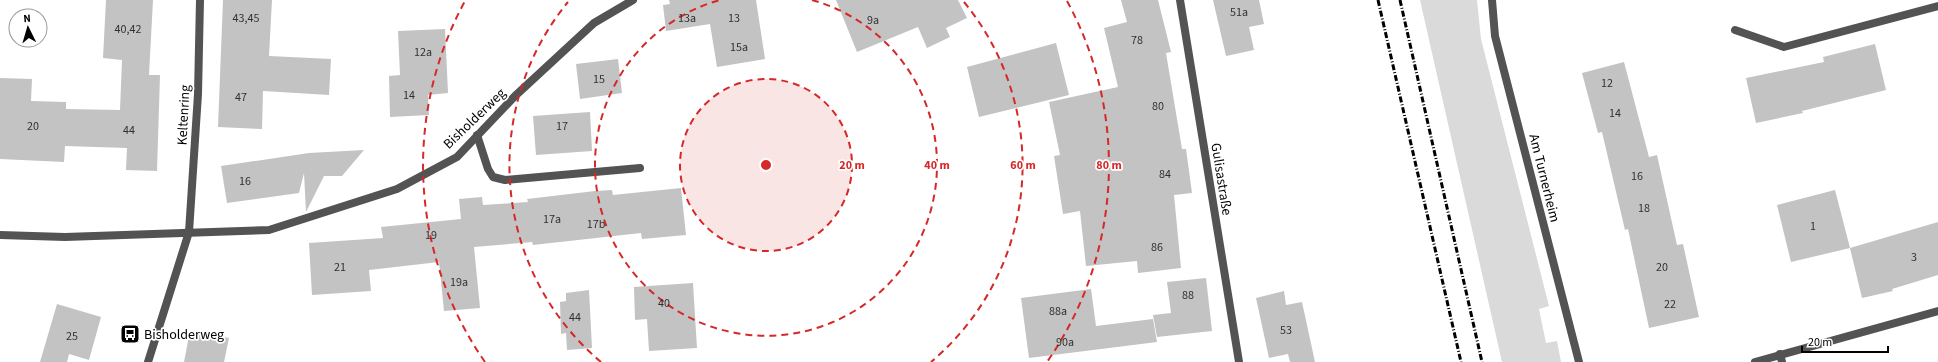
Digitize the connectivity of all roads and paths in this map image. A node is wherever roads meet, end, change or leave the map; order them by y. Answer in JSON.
{"nodes":[{"id":1,"x":200,"y":0,"type":"edge"},
{"id":2,"x":633,"y":0,"type":"edge"},
{"id":3,"x":1180,"y":0,"type":"edge"},
{"id":4,"x":1492,"y":0,"type":"edge"},
{"id":5,"x":1938,"y":6,"type":"edge"},
{"id":6,"x":1734,"y":30,"type":"dead end"},
{"id":7,"x":477,"y":135,"type":"junction"},
{"id":8,"x":640,"y":168,"type":"dead end"},
{"id":9,"x":190,"y":232,"type":"junction"},
{"id":10,"x":0,"y":235,"type":"edge"},
{"id":11,"x":1938,"y":311,"type":"edge"},
{"id":12,"x":1781,"y":358,"type":"edge"},
{"id":13,"x":148,"y":362,"type":"edge"},
{"id":14,"x":1239,"y":362,"type":"edge"},
{"id":15,"x":1579,"y":362,"type":"edge"},
{"id":16,"x":1755,"y":362,"type":"edge"}],
"edges":[{"from":1,"to":9,"type":"street","name":"Keltenring"},
{"from":2,"to":7,"type":"street","name":"Bisholderweg"},
{"from":3,"to":14,"type":"street","name":"Gulisastraße"},
{"from":4,"to":15,"type":"street","name":"Am Turnerheim"},
{"from":5,"to":6,"type":"street"},
{"from":7,"to":8,"type":"street"},
{"from":7,"to":9,"type":"street","name":"Bisholderweg"},
{"from":9,"to":10,"type":"street","name":"Bisholderweg"},
{"from":9,"to":13,"type":"street","name":"Keltenring"},
{"from":11,"to":12,"type":"street"},
{"from":12,"to":16,"type":"street"}]}
